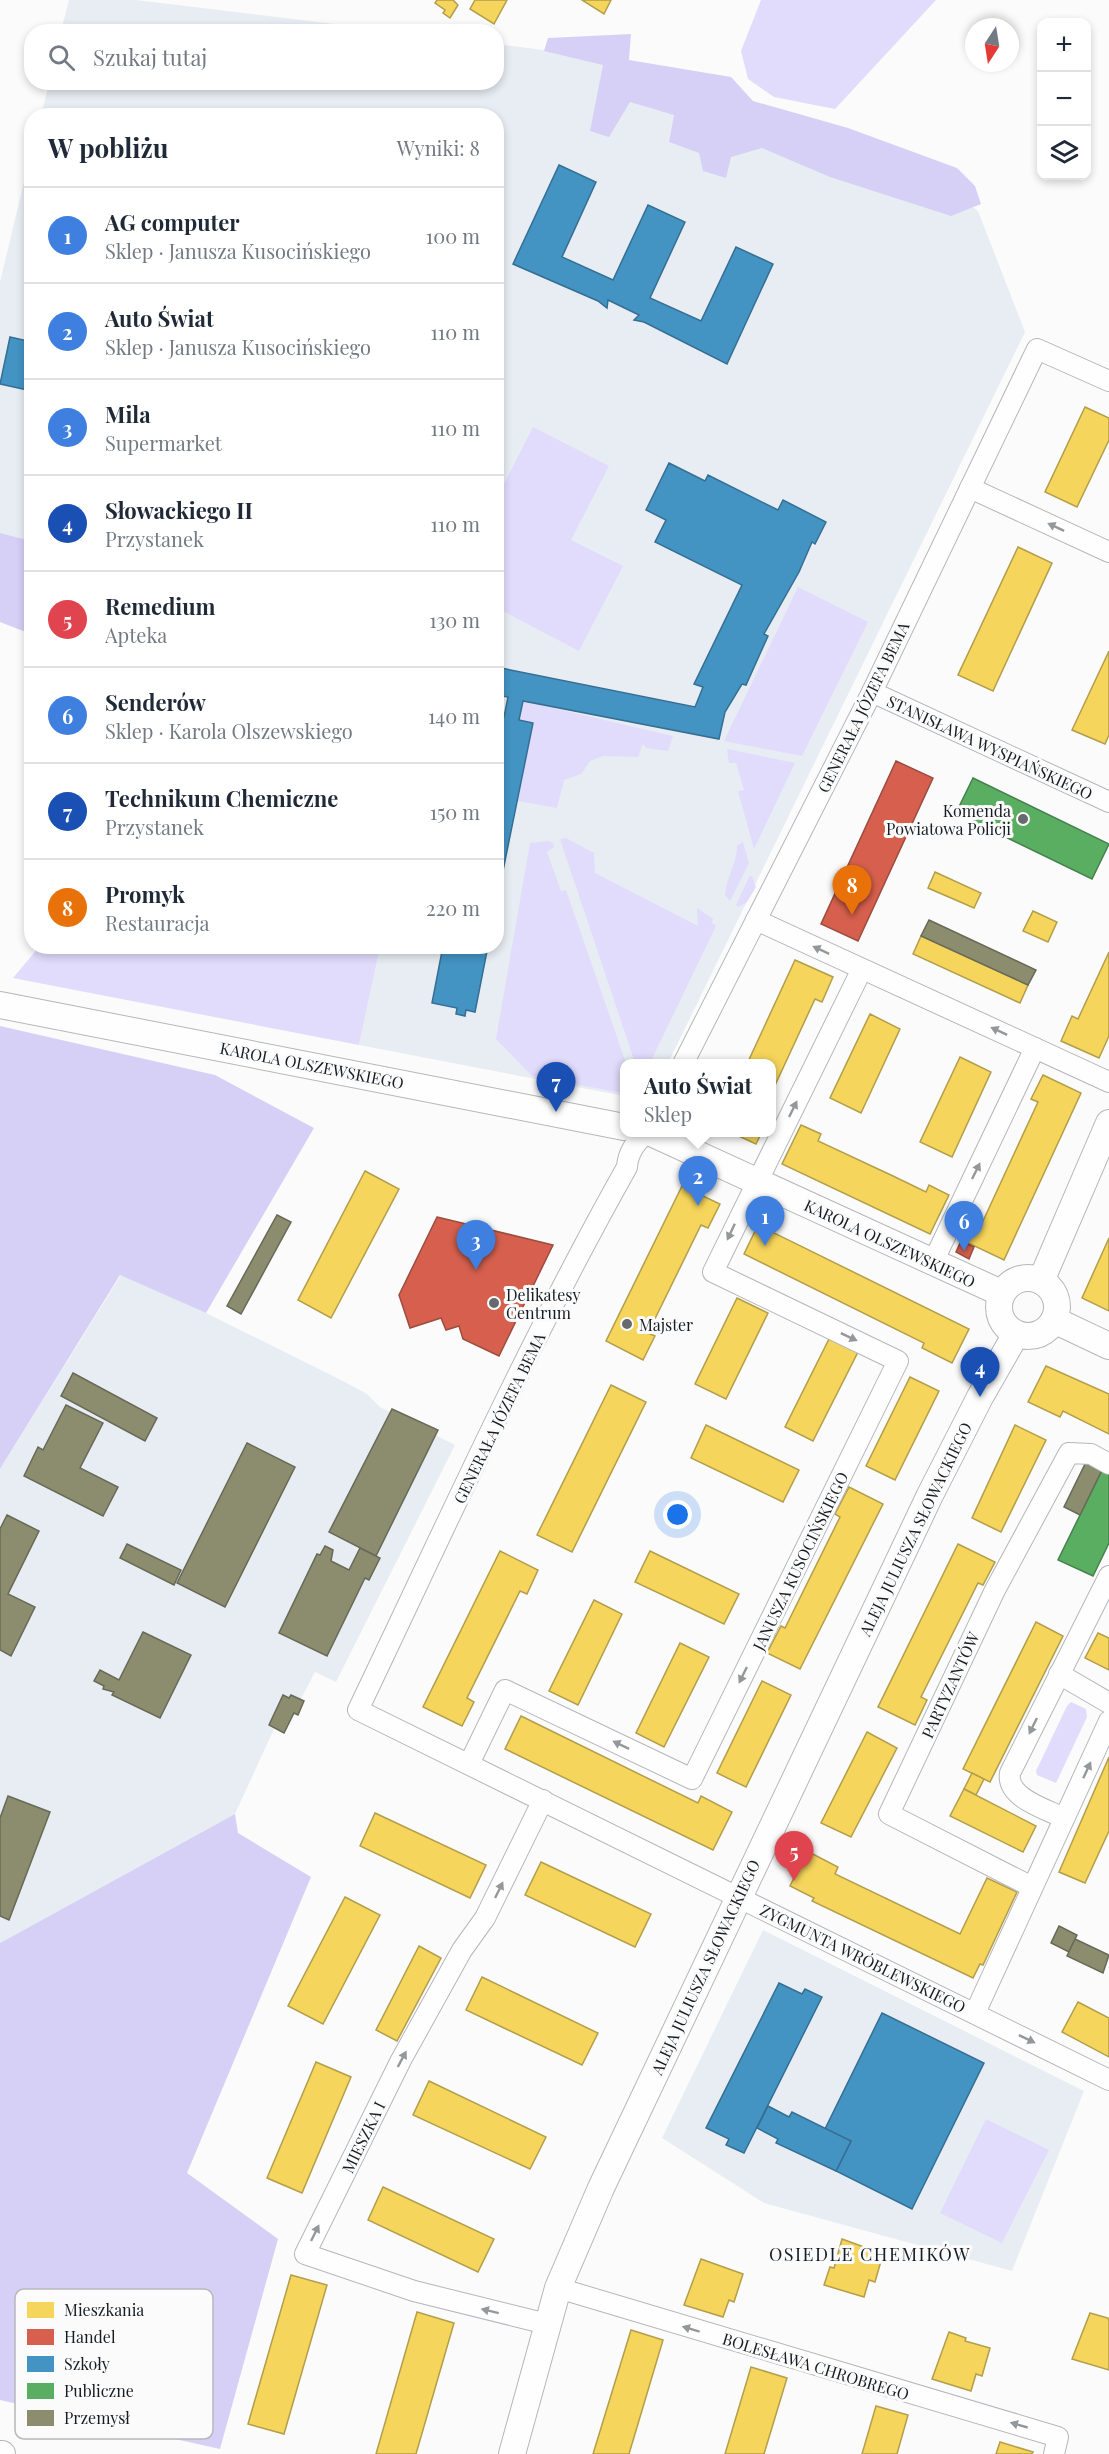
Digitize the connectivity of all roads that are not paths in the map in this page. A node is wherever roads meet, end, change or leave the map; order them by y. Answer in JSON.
{"nodes":[{"id":1,"x":1109,"y":381,"type":"edge"},
{"id":2,"x":970,"y":488,"type":"junction"},
{"id":3,"x":1109,"y":552,"type":"edge"},
{"id":4,"x":872,"y":692,"type":"junction"},
{"id":5,"x":1109,"y":802,"type":"edge"},
{"id":6,"x":756,"y":920,"type":"junction"},
{"id":7,"x":862,"y":969,"type":"junction"},
{"id":8,"x":0,"y":1005,"type":"edge"},
{"id":9,"x":1035,"y":1048,"type":"junction"},
{"id":10,"x":686,"y":1059,"type":"edge"},
{"id":11,"x":1109,"y":1082,"type":"edge"},
{"id":12,"x":1109,"y":1123,"type":"edge"},
{"id":13,"x":620,"y":1126,"type":"edge"},
{"id":14,"x":642,"y":1137,"type":"edge"},
{"id":15,"x":659,"y":1137,"type":"edge"},
{"id":16,"x":758,"y":1181,"type":"junction"},
{"id":17,"x":933,"y":1262,"type":"junction"},
{"id":18,"x":1041,"y":1281,"type":"junction"},
{"id":19,"x":1001,"y":1293,"type":"junction"},
{"id":20,"x":1054,"y":1320,"type":"junction"},
{"id":21,"x":1016,"y":1334,"type":"junction"},
{"id":22,"x":1109,"y":1346,"type":"edge"},
{"id":23,"x":1109,"y":1464,"type":"edge"},
{"id":24,"x":1109,"y":1576,"type":"edge"},
{"id":25,"x":1059,"y":1674,"type":"junction"},
{"id":26,"x":1109,"y":1703,"type":"edge"},
{"id":27,"x":358,"y":1710,"type":"joint"},
{"id":28,"x":1109,"y":1721,"type":"edge"},
{"id":29,"x":469,"y":1764,"type":"junction"},
{"id":30,"x":543,"y":1800,"type":"junction"},
{"id":31,"x":1064,"y":1818,"type":"junction"},
{"id":32,"x":1032,"y":1887,"type":"junction"},
{"id":33,"x":739,"y":1896,"type":"junction"},
{"id":34,"x":975,"y":2013,"type":"junction"},
{"id":35,"x":1109,"y":2080,"type":"edge"},
{"id":36,"x":558,"y":2288,"type":"junction"},
{"id":37,"x":547,"y":2324,"type":"junction"},
{"id":38,"x":512,"y":2454,"type":"edge"},
{"id":39,"x":1054,"y":2454,"type":"edge"}],
"edges":[{"from":1,"to":2,"type":"street","name":"GENERAŁA JÓZEFA BEMA"},
{"from":3,"to":2,"type":"street","one_way":true},
{"from":2,"to":4,"type":"street","name":"GENERAŁA JÓZEFA BEMA"},
{"from":4,"to":5,"type":"street","name":"STANISŁAWA WYSPIAŃSKIEGO"},
{"from":4,"to":6,"type":"street","name":"GENERAŁA JÓZEFA BEMA"},
{"from":7,"to":6,"type":"street","one_way":true},
{"from":6,"to":10,"type":"street","name":"GENERAŁA JÓZEFA BEMA"},
{"from":9,"to":7,"type":"street","one_way":true},
{"from":16,"to":7,"type":"street","one_way":true},
{"from":8,"to":13,"type":"street","name":"KAROLA OLSZEWSKIEGO"},
{"from":9,"to":11,"type":"street"},
{"from":17,"to":9,"type":"street","one_way":true},
{"from":12,"to":18,"type":"street"},
{"from":14,"to":27,"type":"street","name":"GENERAŁA JÓZEFA BEMA"},
{"from":15,"to":16,"type":"street","name":"KAROLA OLSZEWSKIEGO"},
{"from":16,"to":17,"type":"street","name":"KAROLA OLSZEWSKIEGO"},
{"from":16,"to":29,"type":"street","name":"JANUSZA KUSOCIŃSKIEGO","one_way":true},
{"from":17,"to":19,"type":"street","name":"KAROLA OLSZEWSKIEGO"},
{"from":18,"to":19,"type":"street"},
{"from":18,"to":20,"type":"street"},
{"from":19,"to":21,"type":"street"},
{"from":20,"to":21,"type":"street"},
{"from":20,"to":22,"type":"street"},
{"from":21,"to":33,"type":"street","name":"ALEJA JULIUSZA SŁOWACKIEGO"},
{"from":23,"to":32,"type":"street","name":"PARTYZANTÓW"},
{"from":24,"to":25,"type":"street"},
{"from":25,"to":26,"type":"street"},
{"from":25,"to":31,"type":"street","one_way":true},
{"from":27,"to":29,"type":"street","name":"ZYGMUNTA WRÓBLEWSKIEGO"},
{"from":31,"to":28,"type":"street","one_way":true},
{"from":29,"to":30,"type":"street","name":"ZYGMUNTA WRÓBLEWSKIEGO"},
{"from":30,"to":33,"type":"street","name":"ZYGMUNTA WRÓBLEWSKIEGO"},
{"from":37,"to":30,"type":"street","name":"MIESZKA I","one_way":true},
{"from":31,"to":32,"type":"street"},
{"from":32,"to":34,"type":"street"},
{"from":33,"to":34,"type":"street","name":"ZYGMUNTA WRÓBLEWSKIEGO"},
{"from":33,"to":36,"type":"street","name":"ALEJA JULIUSZA SŁOWACKIEGO"},
{"from":34,"to":35,"type":"street","name":"ZYGMUNTA WRÓBLEWSKIEGO","one_way":true},
{"from":36,"to":37,"type":"street","name":"ALEJA JULIUSZA SŁOWACKIEGO"},
{"from":39,"to":36,"type":"street","name":"BOLESŁAWA CHROBREGO","one_way":true},
{"from":37,"to":38,"type":"street","name":"ALEJA JULIUSZA SŁOWACKIEGO"}]}
